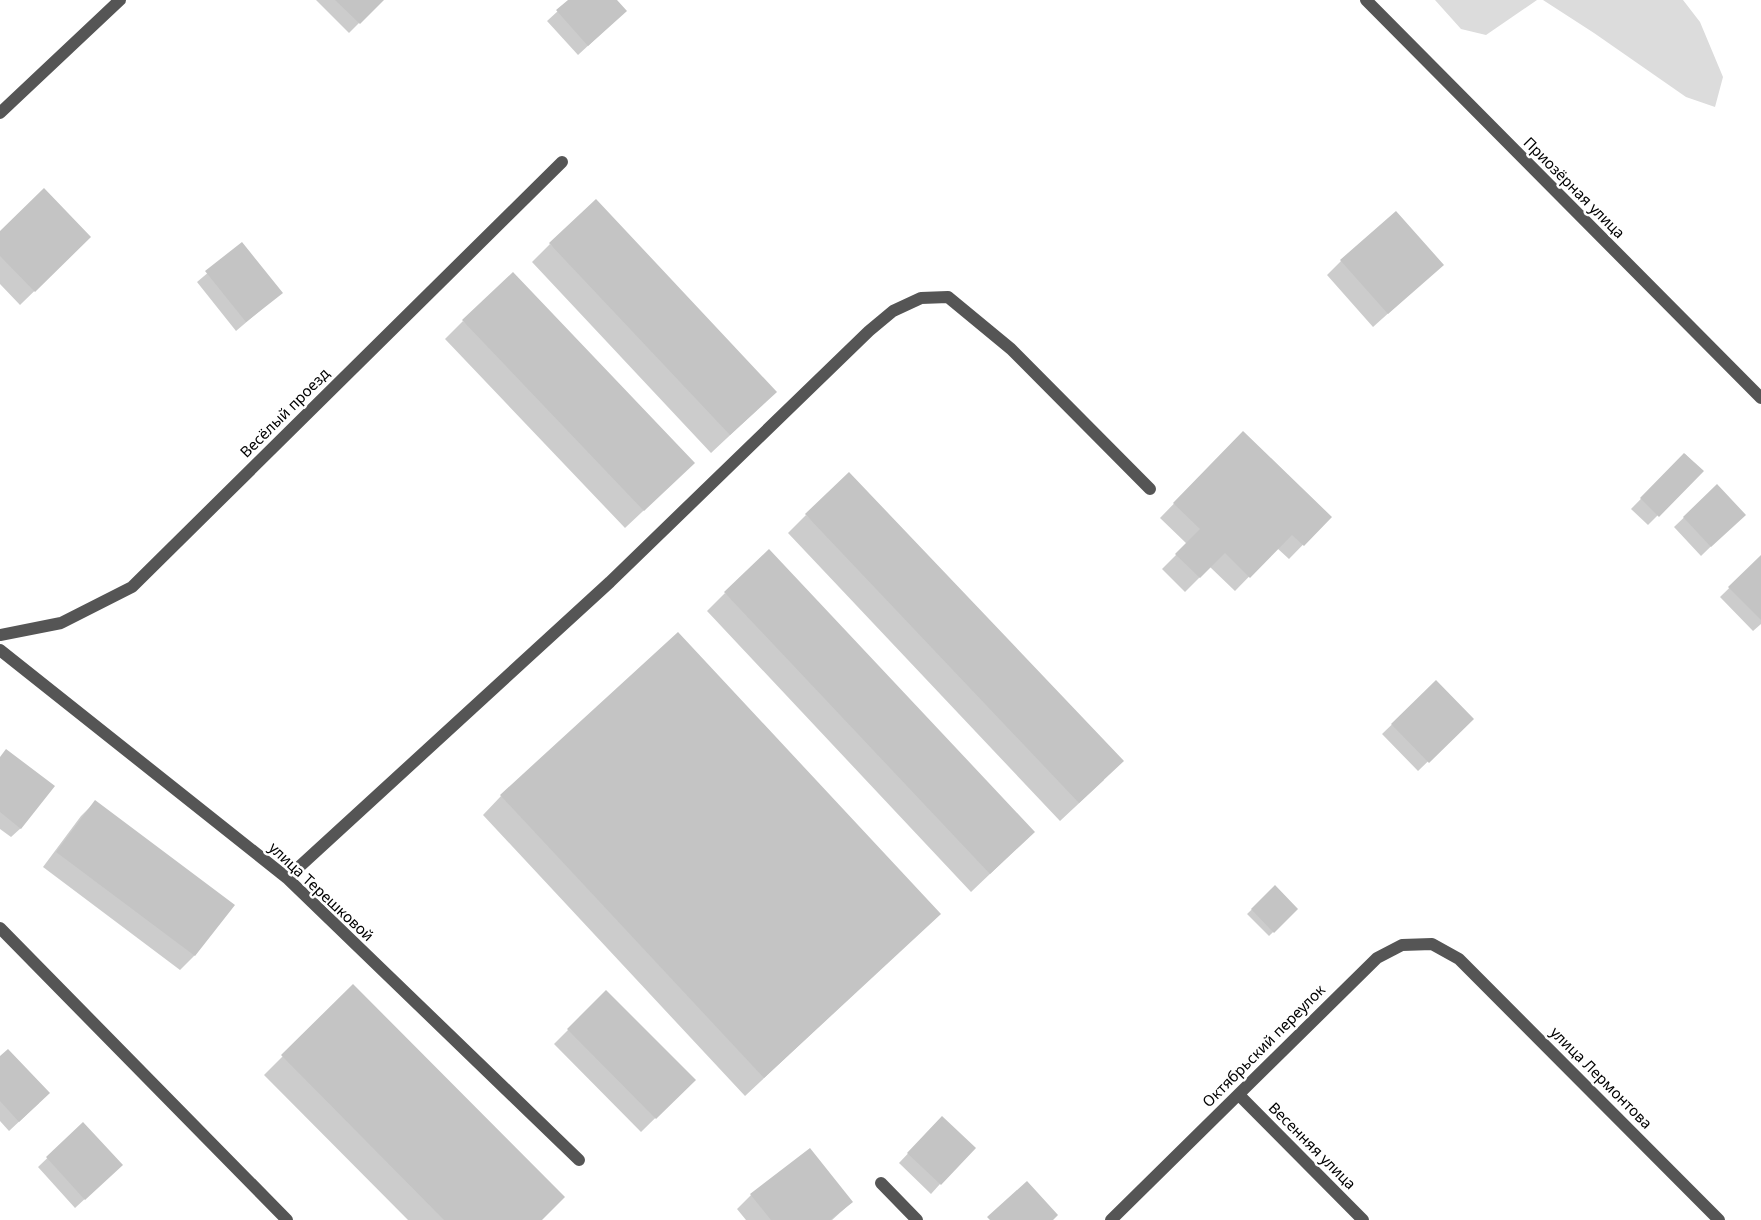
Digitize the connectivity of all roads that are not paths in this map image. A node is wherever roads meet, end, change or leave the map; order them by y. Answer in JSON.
{"nodes":[{"id":1,"x":120,"y":0,"type":"edge"},
{"id":2,"x":1366,"y":0,"type":"edge"},
{"id":3,"x":0,"y":114,"type":"edge"},
{"id":4,"x":562,"y":162,"type":"dead end"},
{"id":5,"x":1761,"y":398,"type":"edge"},
{"id":6,"x":1150,"y":489,"type":"dead end"},
{"id":7,"x":0,"y":635,"type":"edge"},
{"id":8,"x":0,"y":650,"type":"edge"},
{"id":9,"x":287,"y":878,"type":"junction"},
{"id":10,"x":0,"y":928,"type":"edge"},
{"id":11,"x":1460,"y":959,"type":"joint"},
{"id":12,"x":1239,"y":1094,"type":"junction"},
{"id":13,"x":579,"y":1160,"type":"dead end"},
{"id":14,"x":881,"y":1183,"type":"dead end"},
{"id":15,"x":287,"y":1220,"type":"edge"},
{"id":16,"x":917,"y":1220,"type":"edge"},
{"id":17,"x":1110,"y":1220,"type":"edge"},
{"id":18,"x":1363,"y":1220,"type":"edge"},
{"id":19,"x":1719,"y":1220,"type":"edge"}],
"edges":[{"from":1,"to":3,"type":"street"},
{"from":2,"to":5,"type":"street","name":"Приозёрная улица"},
{"from":4,"to":7,"type":"street","name":"Весёлый проезд"},
{"from":6,"to":9,"type":"street"},
{"from":8,"to":9,"type":"street","name":"улица Терешковой"},
{"from":9,"to":13,"type":"street","name":"улица Терешковой"},
{"from":10,"to":15,"type":"street"},
{"from":11,"to":12,"type":"street","name":"Октябрьский переулок"},
{"from":11,"to":19,"type":"street","name":"улица Лермонтова"},
{"from":12,"to":17,"type":"street","name":"Октябрьский переулок"},
{"from":12,"to":18,"type":"street","name":"Весенняя улица"},
{"from":14,"to":16,"type":"street"}]}
